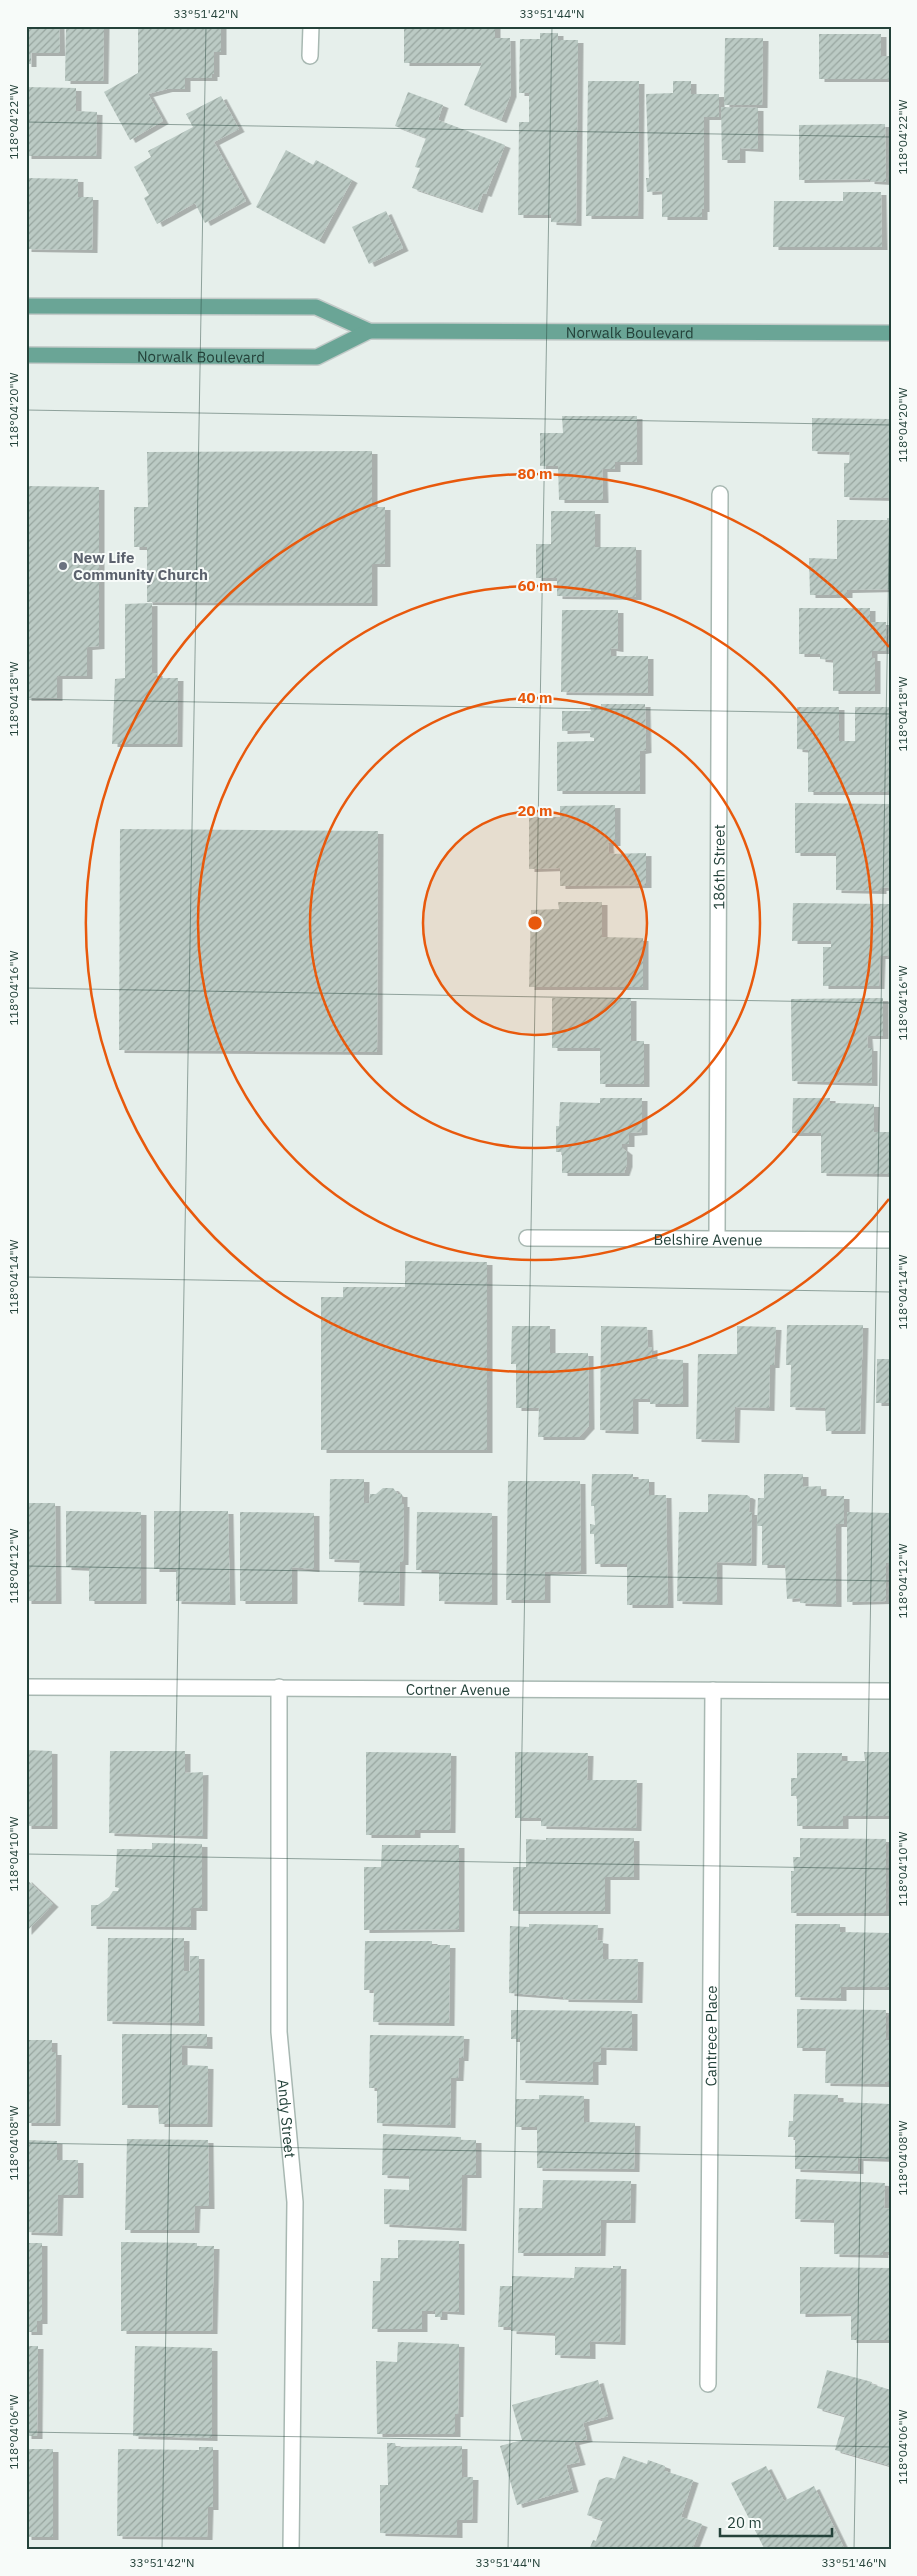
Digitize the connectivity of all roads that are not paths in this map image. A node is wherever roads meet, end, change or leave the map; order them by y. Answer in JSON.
{"nodes":[{"id":1,"x":311,"y":26,"type":"edge"},
{"id":2,"x":310,"y":56,"type":"dead end"},
{"id":3,"x":26,"y":306,"type":"edge"},
{"id":4,"x":369,"y":331,"type":"junction"},
{"id":5,"x":891,"y":333,"type":"edge"},
{"id":6,"x":26,"y":355,"type":"edge"},
{"id":7,"x":720,"y":494,"type":"dead end"},
{"id":8,"x":527,"y":1238,"type":"dead end"},
{"id":9,"x":717,"y":1239,"type":"junction"},
{"id":10,"x":891,"y":1240,"type":"edge"},
{"id":11,"x":26,"y":1687,"type":"edge"},
{"id":12,"x":279,"y":1688,"type":"junction"},
{"id":13,"x":713,"y":1690,"type":"junction"},
{"id":14,"x":891,"y":1691,"type":"edge"},
{"id":15,"x":708,"y":2384,"type":"dead end"},
{"id":16,"x":291,"y":2550,"type":"edge"}],
"edges":[{"from":1,"to":2,"type":"street"},
{"from":3,"to":4,"type":"main road","name":"Norwalk Boulevard"},
{"from":4,"to":5,"type":"main road","name":"Norwalk Boulevard"},
{"from":4,"to":6,"type":"main road","name":"Norwalk Boulevard"},
{"from":7,"to":9,"type":"street","name":"186th Street"},
{"from":8,"to":9,"type":"street","name":"Belshire Avenue"},
{"from":9,"to":10,"type":"street","name":"Belshire Avenue"},
{"from":11,"to":12,"type":"street","name":"Cortner Avenue"},
{"from":12,"to":13,"type":"street","name":"Cortner Avenue"},
{"from":12,"to":16,"type":"street","name":"Andy Street"},
{"from":13,"to":14,"type":"street","name":"Cortner Avenue"},
{"from":13,"to":15,"type":"street","name":"Cantrece Place"}]}
